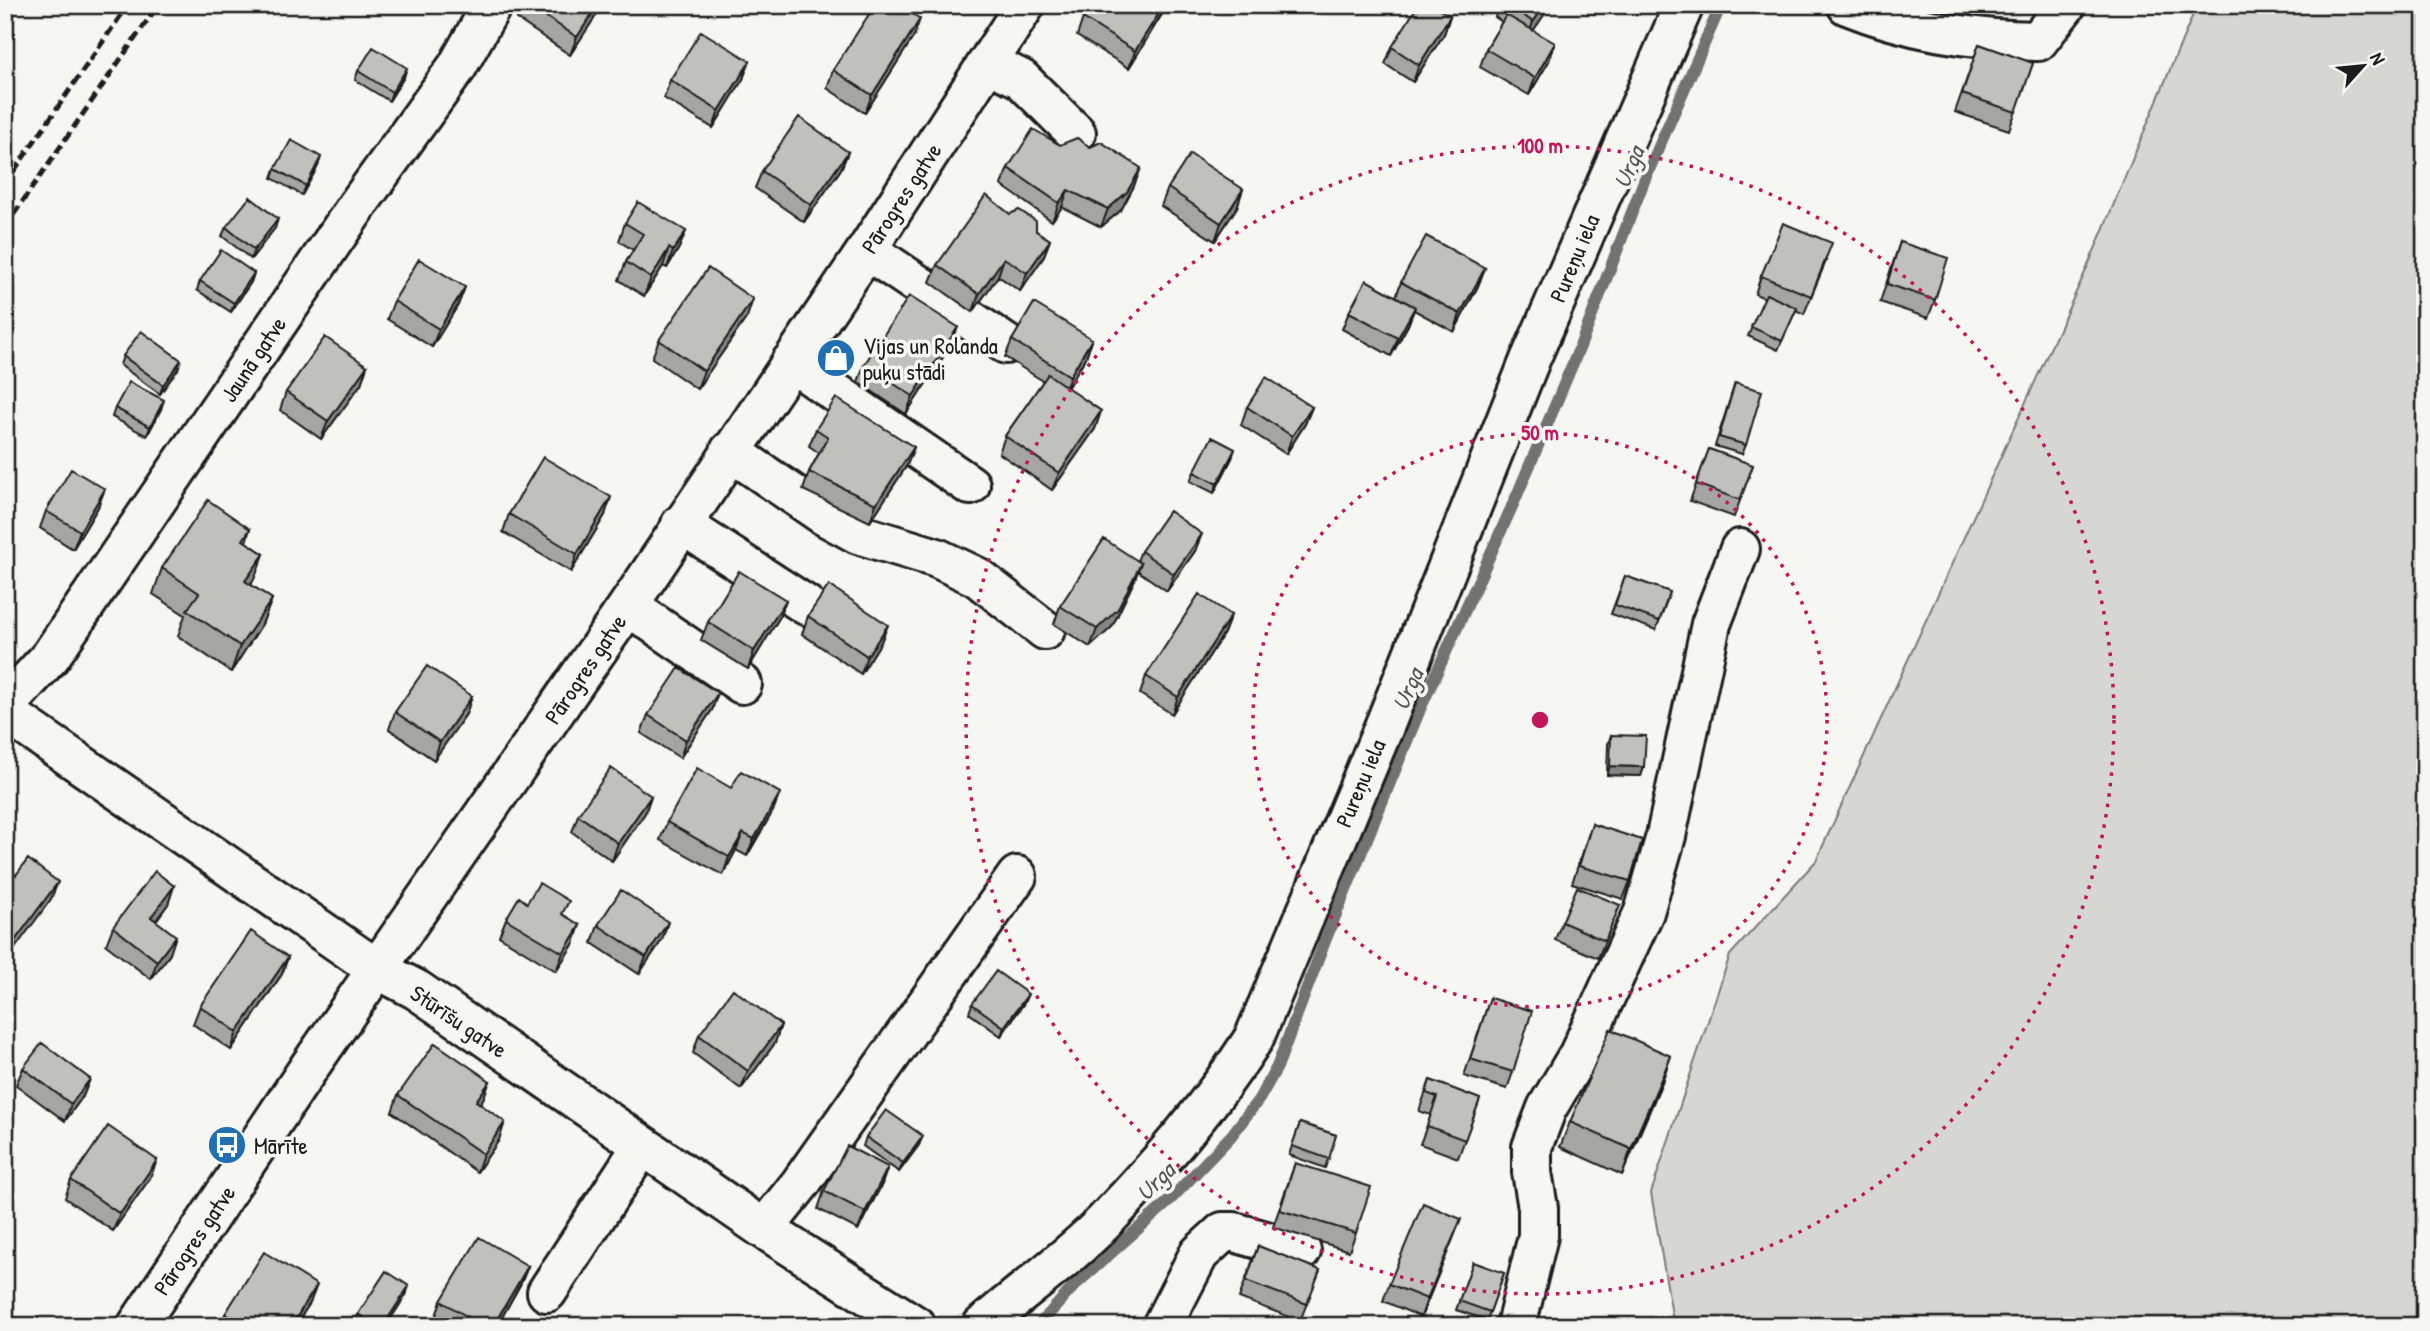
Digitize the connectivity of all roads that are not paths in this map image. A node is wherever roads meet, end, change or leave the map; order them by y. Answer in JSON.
{"nodes":[{"id":1,"x":492,"y":5,"type":"edge"},
{"id":2,"x":1025,"y":5,"type":"edge"},
{"id":3,"x":1684,"y":5,"type":"edge"},
{"id":4,"x":1847,"y":5,"type":"edge"},
{"id":5,"x":2066,"y":5,"type":"edge"},
{"id":6,"x":990,"y":64,"type":"junction"},
{"id":7,"x":1076,"y":133,"type":"dead end"},
{"id":8,"x":867,"y":250,"type":"junction"},
{"id":9,"x":1006,"y":344,"type":"dead end"},
{"id":10,"x":791,"y":362,"type":"junction"},
{"id":11,"x":730,"y":452,"type":"junction"},
{"id":12,"x":970,"y":485,"type":"dead end"},
{"id":13,"x":681,"y":524,"type":"junction"},
{"id":14,"x":1740,"y":549,"type":"dead end"},
{"id":15,"x":806,"y":605,"type":"dead end"},
{"id":16,"x":628,"y":606,"type":"junction"},
{"id":17,"x":1045,"y":630,"type":"dead end"},
{"id":18,"x":742,"y":684,"type":"dead end"},
{"id":19,"x":5,"y":706,"type":"edge"},
{"id":20,"x":5,"y":712,"type":"edge"},
{"id":21,"x":1017,"y":876,"type":"dead end"},
{"id":22,"x":377,"y":969,"type":"junction"},
{"id":23,"x":642,"y":1146,"type":"junction"},
{"id":24,"x":764,"y":1229,"type":"junction"},
{"id":25,"x":1301,"y":1251,"type":"dead end"},
{"id":26,"x":547,"y":1292,"type":"dead end"},
{"id":27,"x":141,"y":1324,"type":"edge"},
{"id":28,"x":909,"y":1324,"type":"edge"},
{"id":29,"x":982,"y":1326,"type":"edge"},
{"id":30,"x":1162,"y":1326,"type":"edge"},
{"id":31,"x":1516,"y":1326,"type":"edge"}],
"edges":[{"from":1,"to":19,"type":"street","name":"Jaunā gatve"},
{"from":2,"to":6,"type":"street","name":"Pārogres gatve"},
{"from":3,"to":29,"type":"street","name":"Pureņu iela"},
{"from":4,"to":5,"type":"street"},
{"from":6,"to":7,"type":"street"},
{"from":6,"to":8,"type":"street","name":"Pārogres gatve"},
{"from":8,"to":9,"type":"street"},
{"from":8,"to":10,"type":"street","name":"Pārogres gatve"},
{"from":10,"to":11,"type":"street","name":"Pārogres gatve"},
{"from":10,"to":12,"type":"street"},
{"from":11,"to":13,"type":"street","name":"Pārogres gatve"},
{"from":11,"to":17,"type":"street"},
{"from":13,"to":15,"type":"street"},
{"from":13,"to":16,"type":"street","name":"Pārogres gatve"},
{"from":14,"to":31,"type":"street"},
{"from":16,"to":18,"type":"street"},
{"from":16,"to":22,"type":"street","name":"Pārogres gatve"},
{"from":20,"to":22,"type":"street","name":"Stūrīšu gatve"},
{"from":21,"to":24,"type":"street"},
{"from":22,"to":23,"type":"street","name":"Stūrīšu gatve"},
{"from":22,"to":27,"type":"street","name":"Pārogres gatve"},
{"from":23,"to":24,"type":"street","name":"Stūrīšu gatve"},
{"from":23,"to":26,"type":"street"},
{"from":24,"to":28,"type":"street","name":"Stūrīšu gatve"},
{"from":25,"to":30,"type":"street"}]}
